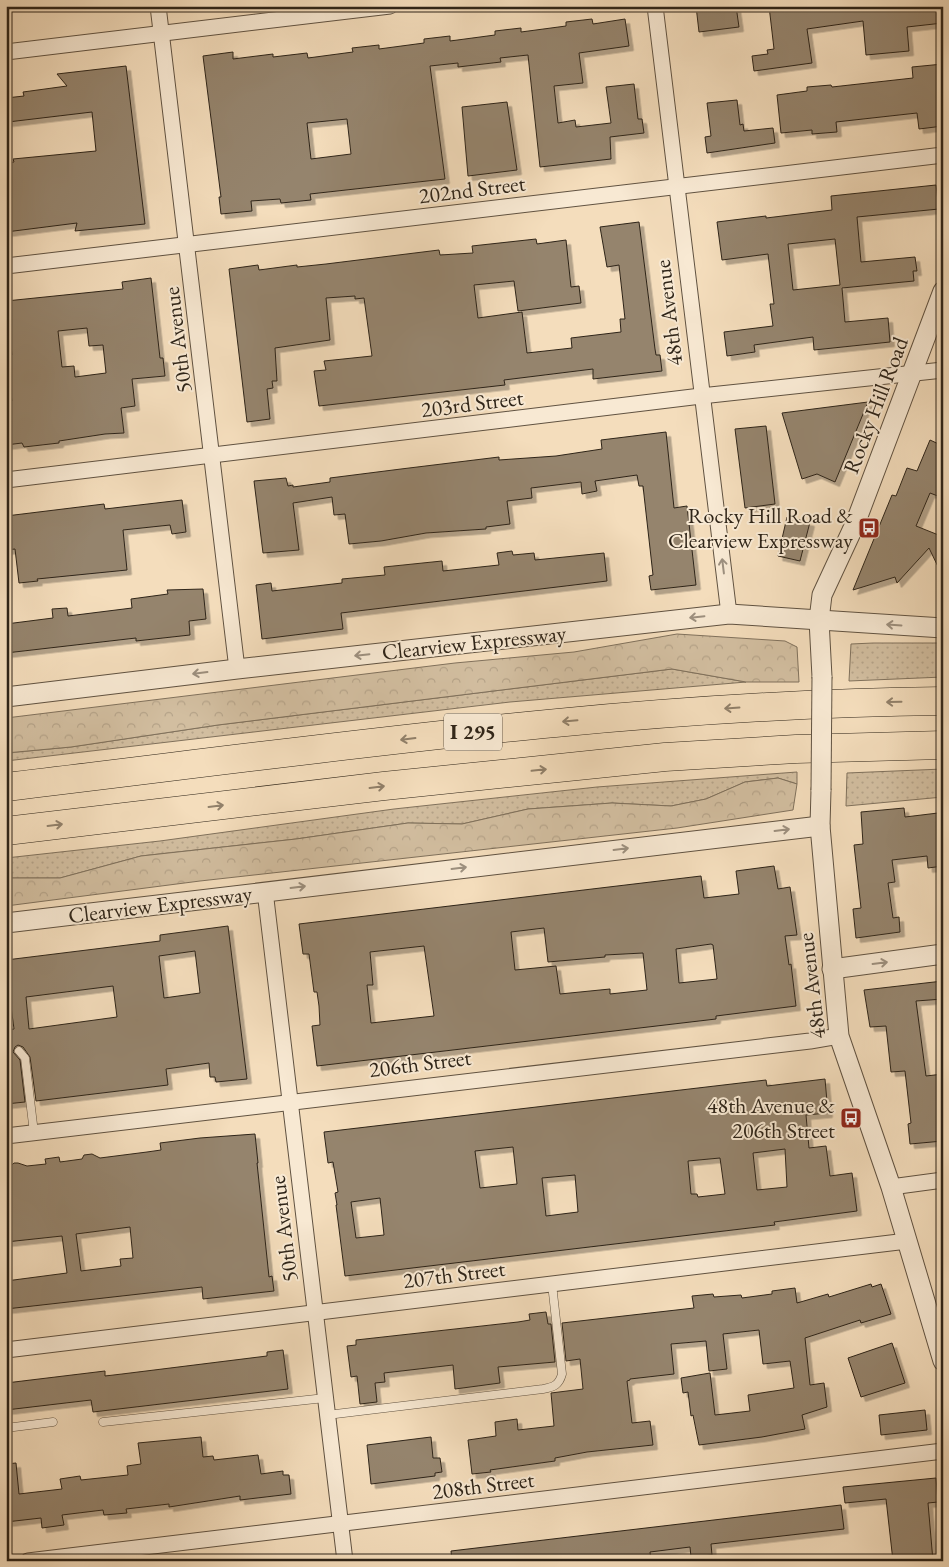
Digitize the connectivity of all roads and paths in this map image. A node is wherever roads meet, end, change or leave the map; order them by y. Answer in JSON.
{"nodes":[{"id":1,"x":158,"y":6,"type":"edge"},
{"id":2,"x":390,"y":6,"type":"edge"},
{"id":3,"x":655,"y":6,"type":"edge"},
{"id":4,"x":161,"y":34,"type":"junction"},
{"id":5,"x":6,"y":52,"type":"edge"},
{"id":6,"x":943,"y":155,"type":"edge"},
{"id":7,"x":676,"y":186,"type":"junction"},
{"id":8,"x":187,"y":244,"type":"junction"},
{"id":9,"x":6,"y":266,"type":"edge"},
{"id":10,"x":943,"y":291,"type":"edge"},
{"id":11,"x":943,"y":370,"type":"edge"},
{"id":12,"x":913,"y":374,"type":"junction"},
{"id":13,"x":702,"y":396,"type":"junction"},
{"id":14,"x":212,"y":456,"type":"junction"},
{"id":15,"x":6,"y":480,"type":"edge"},
{"id":16,"x":729,"y":614,"type":"junction"},
{"id":17,"x":819,"y":620,"type":"junction"},
{"id":18,"x":941,"y":626,"type":"edge"},
{"id":19,"x":238,"y":669,"type":"junction"},
{"id":20,"x":6,"y":697,"type":"edge"},
{"id":21,"x":943,"y":701,"type":"edge"},
{"id":22,"x":943,"y":745,"type":"edge"},
{"id":23,"x":6,"y":788,"type":"edge"},
{"id":24,"x":820,"y":826,"type":"junction"},
{"id":25,"x":6,"y":831,"type":"edge"},
{"id":26,"x":265,"y":891,"type":"junction"},
{"id":27,"x":6,"y":923,"type":"edge"},
{"id":28,"x":943,"y":954,"type":"edge"},
{"id":29,"x":832,"y":969,"type":"junction"},
{"id":30,"x":839,"y":1036,"type":"junction"},
{"id":31,"x":19,"y":1051,"type":"dead end"},
{"id":32,"x":289,"y":1102,"type":"junction"},
{"id":33,"x":34,"y":1133,"type":"junction"},
{"id":34,"x":6,"y":1136,"type":"edge"},
{"id":35,"x":943,"y":1180,"type":"edge"},
{"id":36,"x":891,"y":1187,"type":"junction"},
{"id":37,"x":907,"y":1241,"type":"junction"},
{"id":38,"x":552,"y":1284,"type":"junction"},
{"id":39,"x":314,"y":1313,"type":"junction"},
{"id":40,"x":6,"y":1350,"type":"edge"},
{"id":41,"x":943,"y":1362,"type":"edge"},
{"id":42,"x":325,"y":1398,"type":"junction"},
{"id":43,"x":327,"y":1415,"type":"junction"},
{"id":44,"x":54,"y":1422,"type":"dead end"},
{"id":45,"x":103,"y":1422,"type":"dead end"},
{"id":46,"x":6,"y":1428,"type":"edge"},
{"id":47,"x":943,"y":1451,"type":"edge"},
{"id":48,"x":340,"y":1523,"type":"junction"},
{"id":49,"x":28,"y":1561,"type":"edge"},
{"id":50,"x":345,"y":1561,"type":"edge"}],
"edges":[{"from":1,"to":4,"type":"street","name":"50th Avenue"},
{"from":2,"to":4,"type":"street"},
{"from":3,"to":7,"type":"street","name":"48th Avenue"},
{"from":4,"to":5,"type":"street"},
{"from":4,"to":8,"type":"street","name":"50th Avenue"},
{"from":6,"to":7,"type":"street","name":"202nd Street"},
{"from":7,"to":8,"type":"street","name":"202nd Street"},
{"from":7,"to":13,"type":"street","name":"48th Avenue"},
{"from":8,"to":9,"type":"street","name":"202nd Street"},
{"from":8,"to":14,"type":"street","name":"50th Avenue"},
{"from":10,"to":12,"type":"street","name":"Rocky Hill Road"},
{"from":11,"to":12,"type":"street","name":"203rd Street"},
{"from":12,"to":13,"type":"street","name":"203rd Street"},
{"from":12,"to":17,"type":"street","name":"Rocky Hill Road"},
{"from":13,"to":14,"type":"street","name":"203rd Street"},
{"from":16,"to":13,"type":"street","name":"48th Avenue","one_way":true},
{"from":14,"to":15,"type":"street","name":"203rd Street"},
{"from":14,"to":19,"type":"street","name":"50th Avenue"},
{"from":16,"to":17,"type":"street","name":"Clearview Expressway"},
{"from":16,"to":19,"type":"street","name":"Clearview Expressway","one_way":true},
{"from":18,"to":17,"type":"street","name":"Clearview Expressway","one_way":true},
{"from":17,"to":24,"type":"street","name":"48th Avenue","bridge":true},
{"from":19,"to":20,"type":"street","name":"Clearview Expressway","one_way":true},
{"from":21,"to":23,"type":"highway","number":"I 295","one_way":true},
{"from":25,"to":22,"type":"highway","number":"I 295","one_way":true},
{"from":26,"to":24,"type":"street","name":"Clearview Expressway","one_way":true},
{"from":24,"to":29,"type":"street","name":"48th Avenue"},
{"from":26,"to":27,"type":"street","name":"Clearview Expressway"},
{"from":26,"to":32,"type":"street","name":"50th Avenue"},
{"from":29,"to":28,"type":"street","one_way":true},
{"from":29,"to":30,"type":"street","name":"48th Avenue"},
{"from":30,"to":32,"type":"street","name":"206th Street"},
{"from":30,"to":36,"type":"street","name":"48th Avenue"},
{"from":31,"to":33,"type":"lane"},
{"from":32,"to":33,"type":"street","name":"206th Street"},
{"from":32,"to":39,"type":"street","name":"50th Avenue"},
{"from":33,"to":34,"type":"street","name":"206th Street"},
{"from":35,"to":36,"type":"street"},
{"from":36,"to":37,"type":"street","name":"48th Avenue"},
{"from":37,"to":38,"type":"street","name":"207th Street"},
{"from":37,"to":41,"type":"street","name":"48th Avenue"},
{"from":38,"to":39,"type":"street","name":"207th Street"},
{"from":38,"to":43,"type":"lane"},
{"from":39,"to":40,"type":"street","name":"207th Street"},
{"from":39,"to":42,"type":"street","name":"50th Avenue"},
{"from":42,"to":43,"type":"street","name":"50th Avenue"},
{"from":42,"to":45,"type":"lane"},
{"from":43,"to":48,"type":"street","name":"50th Avenue"},
{"from":44,"to":46,"type":"lane"},
{"from":47,"to":48,"type":"street","name":"208th Street"},
{"from":48,"to":49,"type":"street","name":"208th Street"},
{"from":48,"to":50,"type":"street","name":"50th Avenue"}]}
